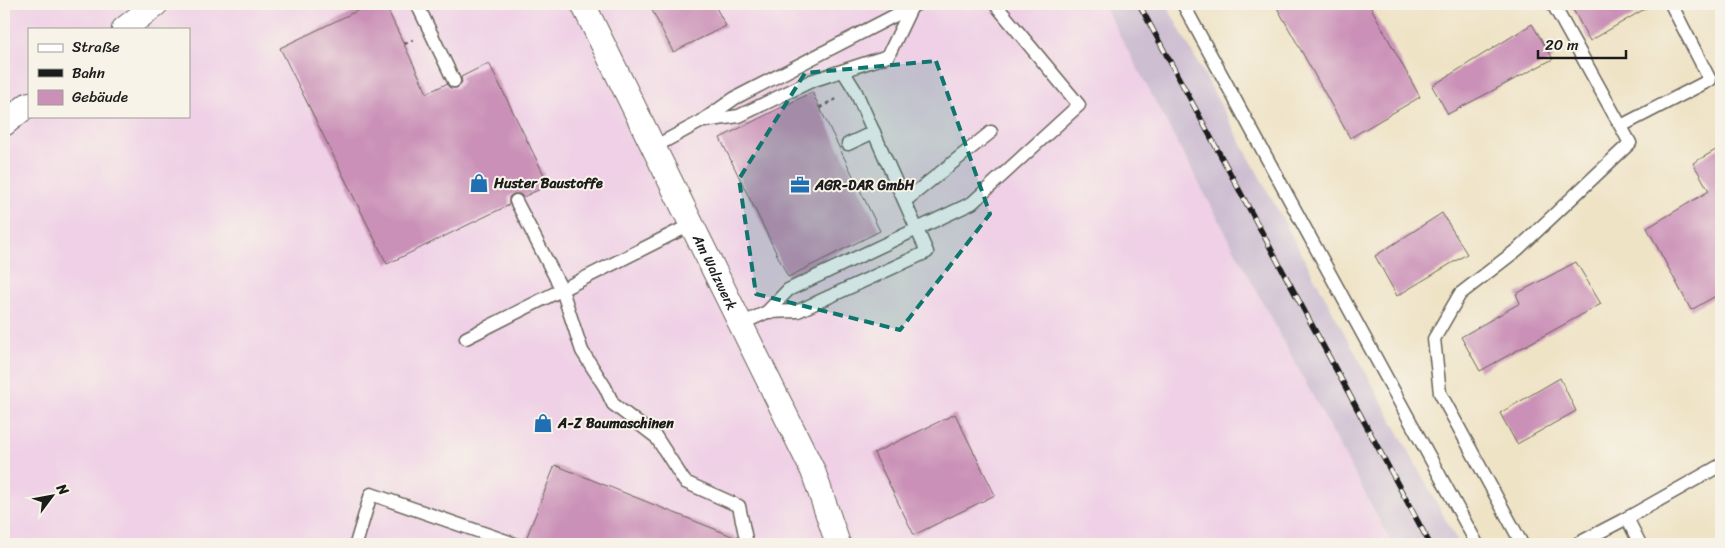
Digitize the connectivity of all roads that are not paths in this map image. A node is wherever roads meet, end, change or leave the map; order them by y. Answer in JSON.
{"nodes":[{"id":1,"x":156,"y":4,"type":"edge"},
{"id":2,"x":417,"y":4,"type":"edge"},
{"id":3,"x":584,"y":4,"type":"edge"},
{"id":4,"x":994,"y":4,"type":"edge"},
{"id":5,"x":1184,"y":4,"type":"edge"},
{"id":6,"x":1553,"y":4,"type":"edge"},
{"id":7,"x":1671,"y":4,"type":"edge"},
{"id":8,"x":914,"y":5,"type":"edge"},
{"id":9,"x":125,"y":28,"type":"edge"},
{"id":10,"x":843,"y":71,"type":"junction"},
{"id":11,"x":454,"y":81,"type":"dead end"},
{"id":12,"x":28,"y":105,"type":"edge"},
{"id":13,"x":702,"y":121,"type":"junction"},
{"id":14,"x":4,"y":124,"type":"edge"},
{"id":15,"x":1621,"y":126,"type":"junction"},
{"id":16,"x":874,"y":132,"type":"junction"},
{"id":17,"x":991,"y":132,"type":"dead end"},
{"id":18,"x":848,"y":144,"type":"dead end"},
{"id":19,"x":654,"y":147,"type":"junction"},
{"id":20,"x":516,"y":201,"type":"dead end"},
{"id":21,"x":905,"y":201,"type":"junction"},
{"id":22,"x":692,"y":224,"type":"junction"},
{"id":23,"x":918,"y":230,"type":"junction"},
{"id":24,"x":562,"y":290,"type":"junction"},
{"id":25,"x":767,"y":312,"type":"junction"},
{"id":26,"x":741,"y":324,"type":"junction"},
{"id":27,"x":466,"y":338,"type":"dead end"},
{"id":28,"x":1721,"y":465,"type":"edge"},
{"id":29,"x":1627,"y":518,"type":"junction"},
{"id":30,"x":356,"y":544,"type":"edge"},
{"id":31,"x":515,"y":544,"type":"edge"},
{"id":32,"x":747,"y":544,"type":"edge"},
{"id":33,"x":838,"y":544,"type":"edge"},
{"id":34,"x":1477,"y":544,"type":"edge"},
{"id":35,"x":1522,"y":544,"type":"edge"},
{"id":36,"x":1577,"y":544,"type":"edge"},
{"id":37,"x":1640,"y":544,"type":"edge"}],
"edges":[{"from":1,"to":9,"type":"street"},
{"from":2,"to":11,"type":"lane"},
{"from":3,"to":19,"type":"street","name":"Am Walzwerk"},
{"from":4,"to":23,"type":"lane"},
{"from":5,"to":34,"type":"lane"},
{"from":6,"to":15,"type":"lane"},
{"from":7,"to":15,"type":"lane"},
{"from":8,"to":10,"type":"lane"},
{"from":8,"to":13,"type":"lane"},
{"from":10,"to":13,"type":"lane"},
{"from":10,"to":16,"type":"lane"},
{"from":12,"to":14,"type":"street"},
{"from":13,"to":19,"type":"lane"},
{"from":15,"to":35,"type":"lane"},
{"from":16,"to":18,"type":"lane"},
{"from":16,"to":21,"type":"lane"},
{"from":17,"to":21,"type":"lane"},
{"from":19,"to":22,"type":"street","name":"Am Walzwerk"},
{"from":20,"to":24,"type":"lane"},
{"from":21,"to":23,"type":"lane"},
{"from":22,"to":24,"type":"lane"},
{"from":22,"to":26,"type":"street","name":"Am Walzwerk"},
{"from":23,"to":25,"type":"lane"},
{"from":23,"to":25,"type":"lane"},
{"from":24,"to":27,"type":"lane"},
{"from":24,"to":32,"type":"lane"},
{"from":25,"to":26,"type":"lane"},
{"from":26,"to":33,"type":"street","name":"Am Walzwerk"},
{"from":28,"to":29,"type":"lane"},
{"from":29,"to":36,"type":"lane"},
{"from":29,"to":37,"type":"lane"},
{"from":30,"to":31,"type":"lane"}]}
